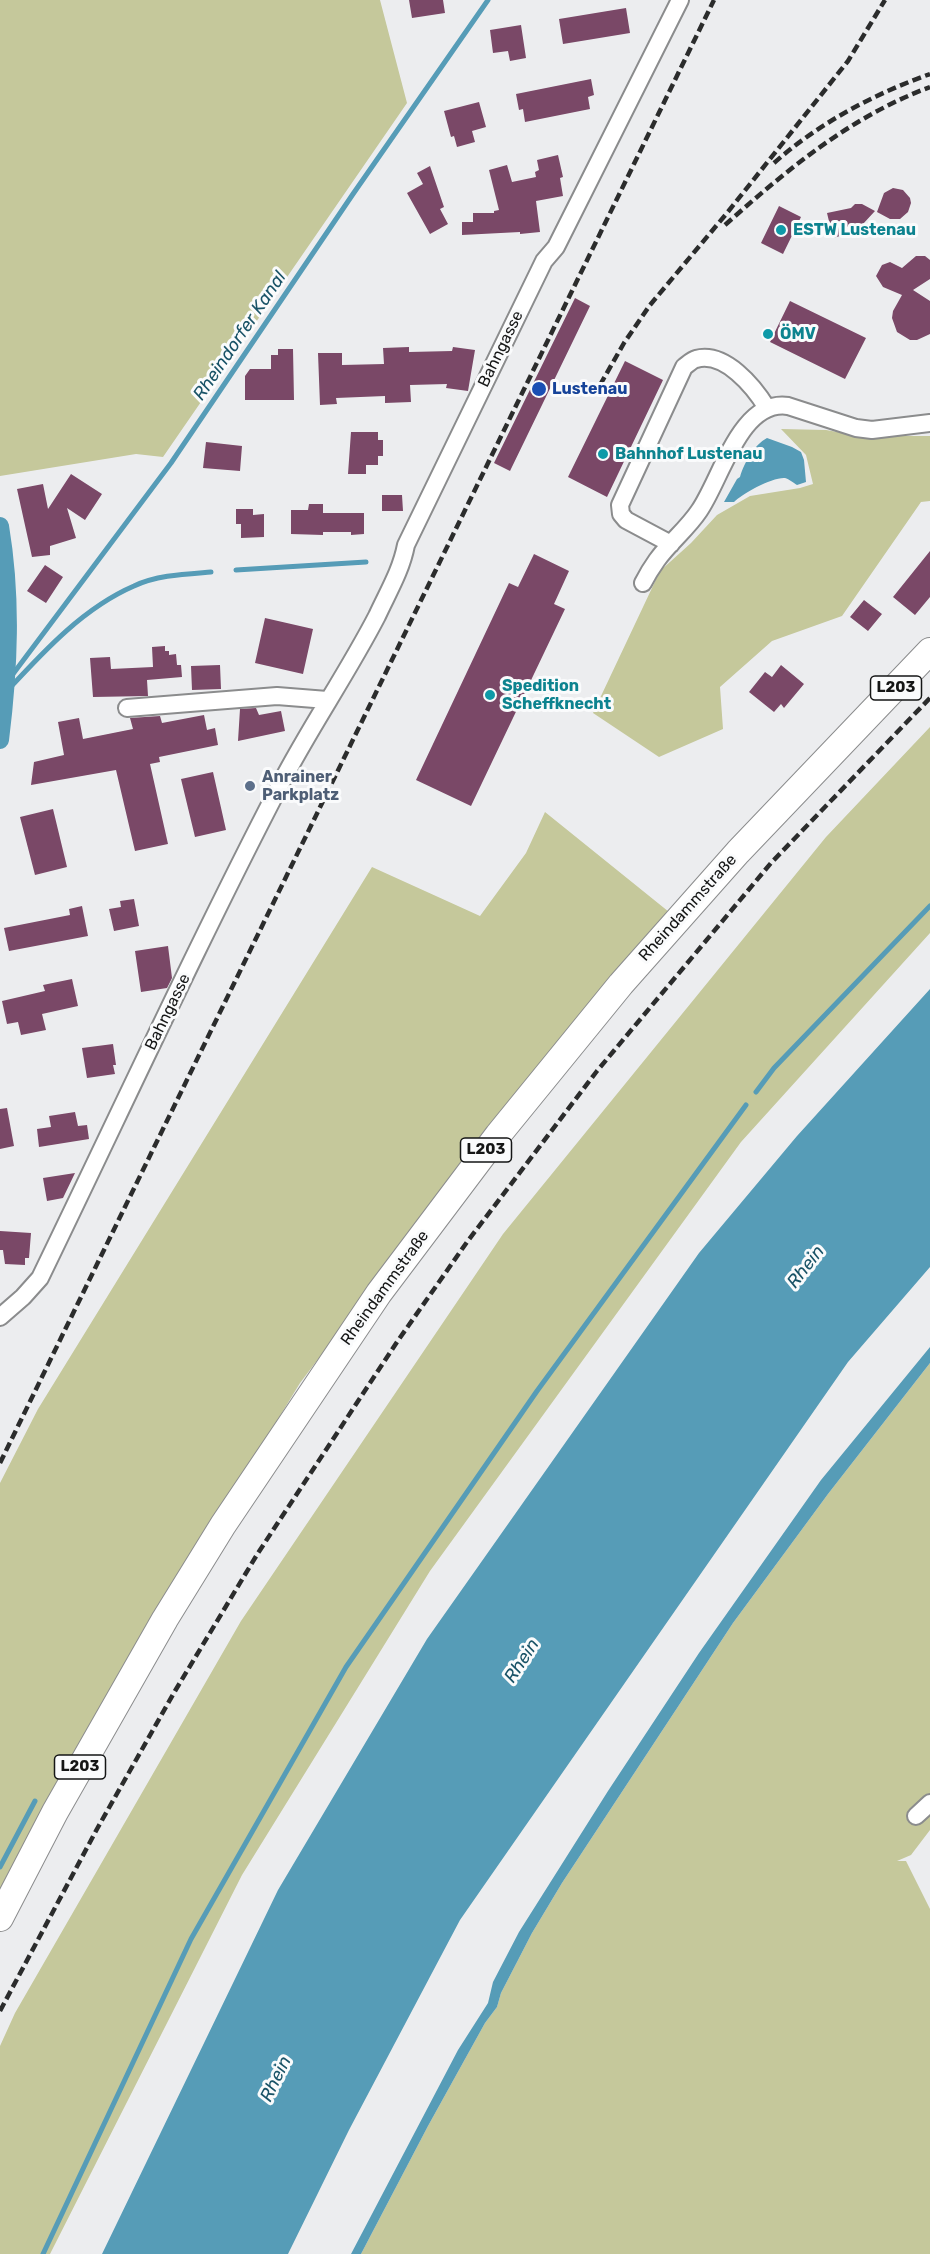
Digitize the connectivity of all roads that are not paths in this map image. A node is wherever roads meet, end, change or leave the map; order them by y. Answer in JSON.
{"nodes":[{"id":1,"x":680,"y":0,"type":"edge"},
{"id":2,"x":766,"y":408,"type":"junction"},
{"id":3,"x":930,"y":423,"type":"edge"},
{"id":4,"x":671,"y":544,"type":"junction"},
{"id":5,"x":643,"y":583,"type":"dead end"},
{"id":6,"x":930,"y":651,"type":"edge"},
{"id":7,"x":327,"y":700,"type":"junction"},
{"id":8,"x":126,"y":708,"type":"dead end"},
{"id":9,"x":0,"y":1317,"type":"edge"},
{"id":10,"x":930,"y":1803,"type":"edge"},
{"id":11,"x":916,"y":1816,"type":"dead end"},
{"id":12,"x":0,"y":1918,"type":"edge"}],
"edges":[{"from":1,"to":7,"type":"street","name":"Bahngasse"},
{"from":2,"to":3,"type":"street"},
{"from":2,"to":4,"type":"street"},
{"from":2,"to":4,"type":"street"},
{"from":4,"to":5,"type":"street"},
{"from":6,"to":12,"type":"main road","name":"Rheindammstraße","number":"L203"},
{"from":7,"to":8,"type":"street"},
{"from":7,"to":9,"type":"street","name":"Bahngasse"},
{"from":10,"to":11,"type":"street"}]}
